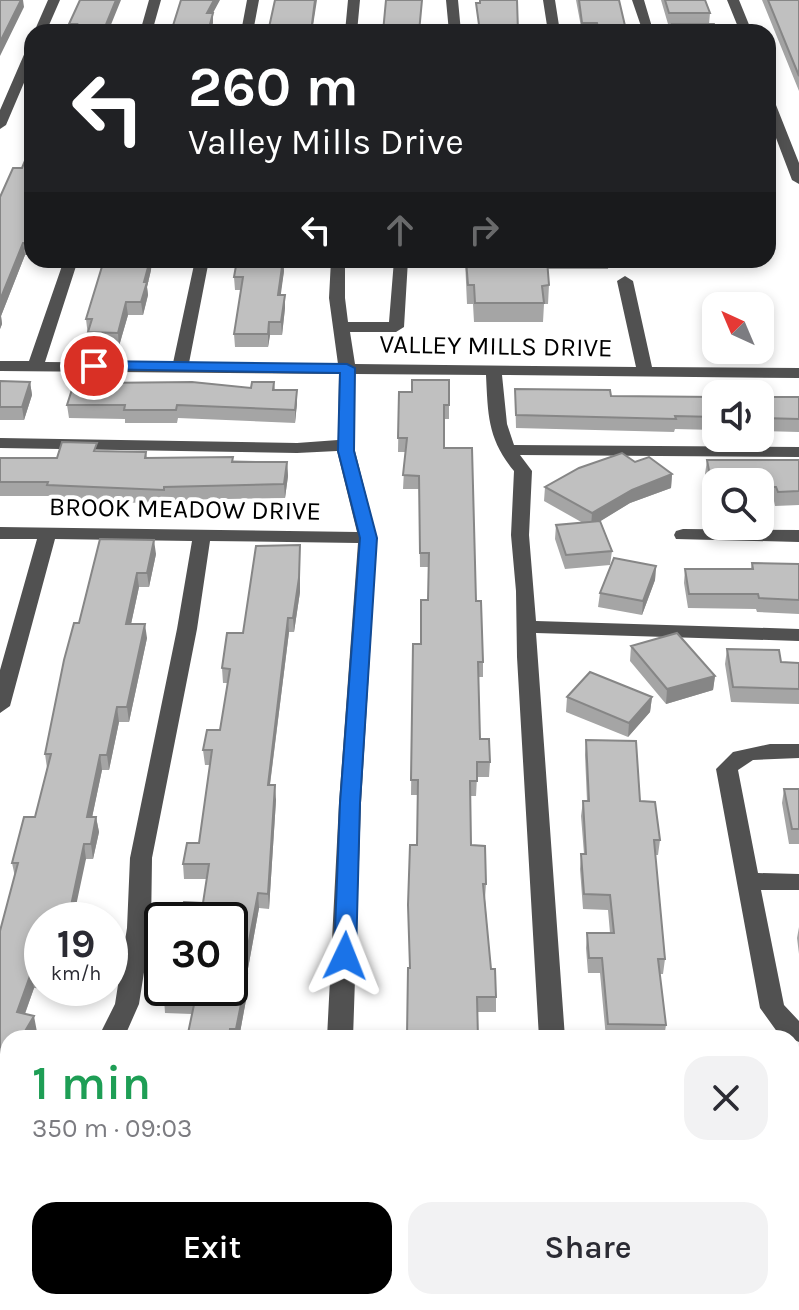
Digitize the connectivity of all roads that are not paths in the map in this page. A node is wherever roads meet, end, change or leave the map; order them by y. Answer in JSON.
{"nodes":[{"id":1,"x":54,"y":0,"type":"edge"},
{"id":2,"x":155,"y":0,"type":"edge"},
{"id":3,"x":253,"y":0,"type":"edge"},
{"id":4,"x":354,"y":0,"type":"edge"},
{"id":5,"x":452,"y":0,"type":"edge"},
{"id":6,"x":549,"y":0,"type":"edge"},
{"id":7,"x":638,"y":0,"type":"edge"},
{"id":8,"x":733,"y":0,"type":"edge"},
{"id":9,"x":44,"y":24,"type":"edge"},
{"id":10,"x":148,"y":24,"type":"edge"},
{"id":11,"x":248,"y":24,"type":"edge"},
{"id":12,"x":352,"y":24,"type":"edge"},
{"id":13,"x":454,"y":24,"type":"edge"},
{"id":14,"x":553,"y":24,"type":"edge"},
{"id":15,"x":645,"y":24,"type":"edge"},
{"id":16,"x":743,"y":24,"type":"edge"},
{"id":17,"x":24,"y":69,"type":"edge"},
{"id":18,"x":776,"y":122,"type":"edge"},
{"id":19,"x":0,"y":125,"type":"edge"},
{"id":20,"x":799,"y":180,"type":"edge"},
{"id":21,"x":68,"y":268,"type":"edge"},
{"id":22,"x":200,"y":268,"type":"edge"},
{"id":23,"x":338,"y":268,"type":"edge"},
{"id":24,"x":400,"y":268,"type":"edge"},
{"id":25,"x":625,"y":281,"type":"dead end"},
{"id":26,"x":341,"y":327,"type":"junction"},
{"id":27,"x":36,"y":365,"type":"junction"},
{"id":28,"x":0,"y":366,"type":"edge"},
{"id":29,"x":180,"y":367,"type":"junction"},
{"id":30,"x":347,"y":368,"type":"junction"},
{"id":31,"x":494,"y":370,"type":"junction"},
{"id":32,"x":645,"y":371,"type":"junction"},
{"id":33,"x":799,"y":373,"type":"edge"},
{"id":34,"x":0,"y":443,"type":"edge"},
{"id":35,"x":346,"y":445,"type":"junction"},
{"id":36,"x":506,"y":450,"type":"junction"},
{"id":37,"x":799,"y":452,"type":"edge"},
{"id":38,"x":0,"y":533,"type":"edge"},
{"id":39,"x":48,"y":533,"type":"junction"},
{"id":40,"x":202,"y":535,"type":"junction"},
{"id":41,"x":683,"y":535,"type":"dead end"},
{"id":42,"x":799,"y":536,"type":"edge"},
{"id":43,"x":368,"y":538,"type":"junction"},
{"id":44,"x":527,"y":627,"type":"junction"},
{"id":45,"x":799,"y":635,"type":"edge"},
{"id":46,"x":0,"y":706,"type":"edge"},
{"id":47,"x":799,"y":751,"type":"edge"},
{"id":48,"x":748,"y":881,"type":"junction"},
{"id":49,"x":799,"y":882,"type":"edge"},
{"id":50,"x":115,"y":1030,"type":"edge"},
{"id":51,"x":341,"y":1030,"type":"edge"},
{"id":52,"x":552,"y":1030,"type":"edge"},
{"id":53,"x":795,"y":1030,"type":"edge"}],
"edges":[{"from":1,"to":9,"type":"street"},
{"from":2,"to":10,"type":"street"},
{"from":3,"to":11,"type":"street"},
{"from":4,"to":12,"type":"street"},
{"from":5,"to":13,"type":"street"},
{"from":6,"to":14,"type":"street"},
{"from":7,"to":15,"type":"street"},
{"from":8,"to":16,"type":"street"},
{"from":17,"to":19,"type":"street"},
{"from":18,"to":20,"type":"street"},
{"from":21,"to":27,"type":"street"},
{"from":22,"to":29,"type":"street"},
{"from":23,"to":26,"type":"street"},
{"from":24,"to":26,"type":"street"},
{"from":25,"to":32,"type":"street"},
{"from":26,"to":30,"type":"street"},
{"from":27,"to":28,"type":"street","name":"VALLEY MILLS DRIVE"},
{"from":27,"to":29,"type":"street","name":"VALLEY MILLS DRIVE"},
{"from":29,"to":30,"type":"street","name":"VALLEY MILLS DRIVE"},
{"from":30,"to":31,"type":"street","name":"VALLEY MILLS DRIVE"},
{"from":30,"to":35,"type":"street"},
{"from":31,"to":32,"type":"street","name":"VALLEY MILLS DRIVE"},
{"from":31,"to":36,"type":"street"},
{"from":32,"to":33,"type":"street","name":"VALLEY MILLS DRIVE"},
{"from":34,"to":35,"type":"street"},
{"from":35,"to":43,"type":"street"},
{"from":36,"to":37,"type":"street"},
{"from":36,"to":44,"type":"street"},
{"from":38,"to":39,"type":"street","name":"BROOK MEADOW DRIVE"},
{"from":39,"to":40,"type":"street","name":"BROOK MEADOW DRIVE"},
{"from":39,"to":46,"type":"street"},
{"from":40,"to":43,"type":"street","name":"BROOK MEADOW DRIVE"},
{"from":40,"to":50,"type":"street"},
{"from":41,"to":42,"type":"street"},
{"from":43,"to":51,"type":"street"},
{"from":44,"to":45,"type":"street"},
{"from":44,"to":52,"type":"street"},
{"from":47,"to":48,"type":"street"},
{"from":48,"to":49,"type":"street"},
{"from":48,"to":53,"type":"street"}]}
